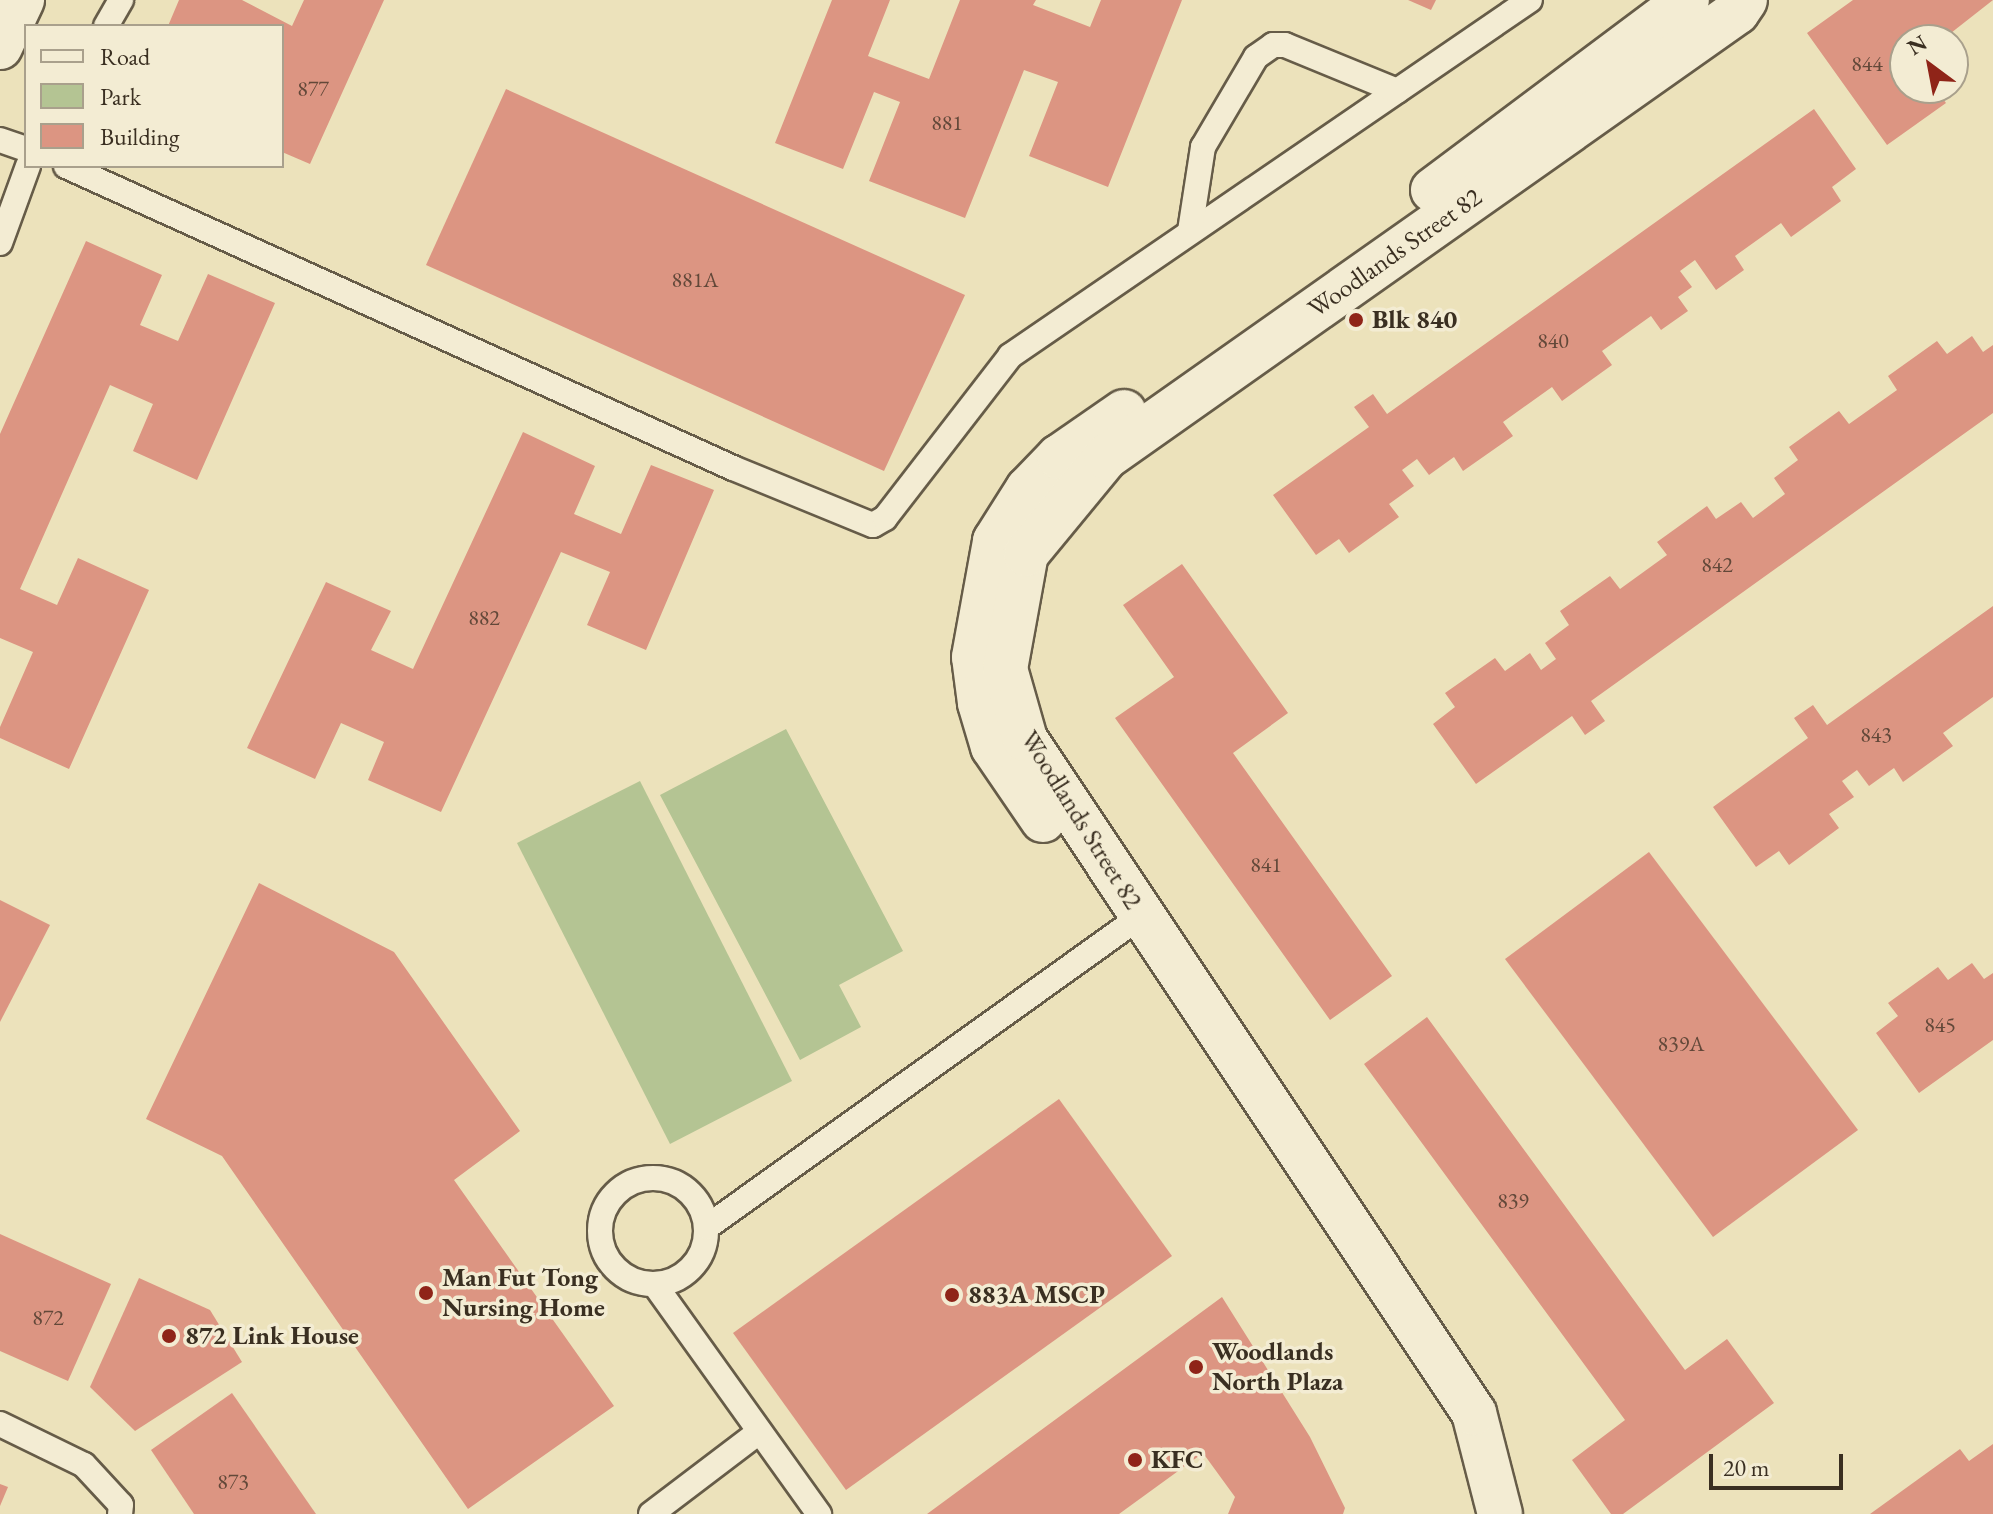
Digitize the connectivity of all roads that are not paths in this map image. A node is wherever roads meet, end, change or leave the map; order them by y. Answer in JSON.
{"nodes":[{"id":1,"x":22,"y":0,"type":"edge"},
{"id":2,"x":121,"y":0,"type":"edge"},
{"id":3,"x":1530,"y":0,"type":"edge"},
{"id":4,"x":1687,"y":0,"type":"edge"},
{"id":5,"x":1745,"y":0,"type":"edge"},
{"id":6,"x":107,"y":24,"type":"edge"},
{"id":7,"x":0,"y":47,"type":"edge"},
{"id":8,"x":1397,"y":91,"type":"junction"},
{"id":9,"x":0,"y":140,"type":"edge"},
{"id":10,"x":24,"y":148,"type":"edge"},
{"id":11,"x":27,"y":168,"type":"edge"},
{"id":12,"x":70,"y":168,"type":"edge"},
{"id":13,"x":1190,"y":231,"type":"junction"},
{"id":14,"x":0,"y":243,"type":"edge"},
{"id":15,"x":1131,"y":924,"type":"junction"},
{"id":16,"x":1262,"y":1116,"type":"junction"},
{"id":17,"x":707,"y":1227,"type":"junction"},
{"id":18,"x":655,"y":1285,"type":"junction"},
{"id":19,"x":0,"y":1424,"type":"edge"},
{"id":20,"x":759,"y":1432,"type":"junction"},
{"id":21,"x":120,"y":1514,"type":"edge"},
{"id":22,"x":651,"y":1514,"type":"edge"},
{"id":23,"x":819,"y":1514,"type":"edge"},
{"id":24,"x":1468,"y":1514,"type":"edge"},
{"id":25,"x":1500,"y":1514,"type":"edge"}],
"edges":[{"from":1,"to":7,"type":"street"},
{"from":2,"to":6,"type":"lane"},
{"from":3,"to":8,"type":"lane"},
{"from":4,"to":15,"type":"street","name":"Woodlands Street 82"},
{"from":5,"to":15,"type":"street","name":"Woodlands Street 82"},
{"from":8,"to":13,"type":"lane"},
{"from":8,"to":13,"type":"lane"},
{"from":9,"to":10,"type":"lane"},
{"from":11,"to":14,"type":"lane"},
{"from":12,"to":13,"type":"lane"},
{"from":15,"to":16,"type":"street","name":"Woodlands Street 82"},
{"from":15,"to":17,"type":"lane","name":"Woodlands Street 82"},
{"from":16,"to":24,"type":"street","name":"Woodlands Street 82"},
{"from":16,"to":25,"type":"street","name":"Woodlands Street 82"},
{"from":17,"to":18,"type":"lane"},
{"from":17,"to":18,"type":"lane"},
{"from":18,"to":20,"type":"lane"},
{"from":19,"to":21,"type":"lane"},
{"from":20,"to":22,"type":"lane"},
{"from":20,"to":23,"type":"lane"}]}
